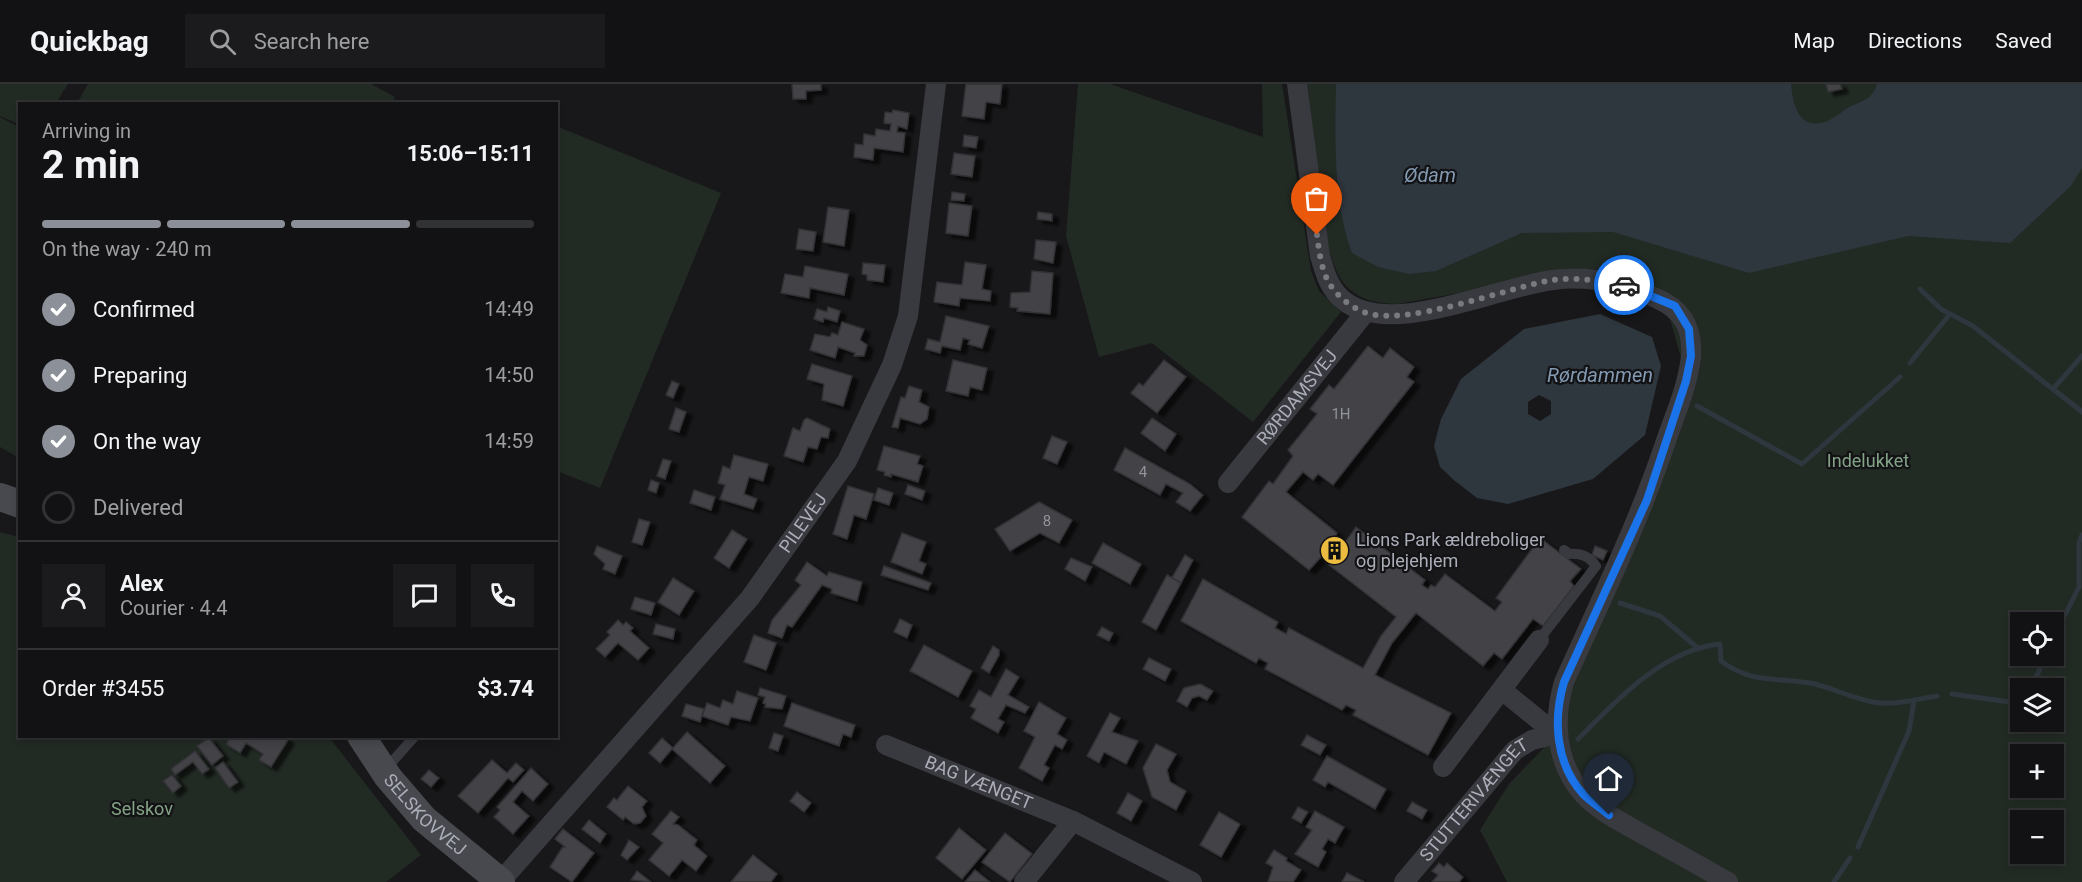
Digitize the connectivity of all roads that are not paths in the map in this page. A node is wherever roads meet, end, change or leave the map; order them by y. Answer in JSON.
{"nodes":[{"id":1,"x":936,"y":84,"type":"edge"},
{"id":2,"x":1297,"y":84,"type":"edge"},
{"id":3,"x":1365,"y":313,"type":"junction"},
{"id":4,"x":1228,"y":483,"type":"dead end"},
{"id":5,"x":0,"y":497,"type":"edge"},
{"id":6,"x":18,"y":503,"type":"edge"},
{"id":7,"x":1564,"y":550,"type":"dead end"},
{"id":8,"x":1539,"y":640,"type":"joint"},
{"id":9,"x":1502,"y":690,"type":"junction"},
{"id":10,"x":1556,"y":734,"type":"junction"},
{"id":11,"x":361,"y":738,"type":"edge"},
{"id":12,"x":413,"y":738,"type":"edge"},
{"id":13,"x":886,"y":745,"type":"dead end"},
{"id":14,"x":1443,"y":767,"type":"dead end"},
{"id":15,"x":384,"y":771,"type":"junction"},
{"id":16,"x":1073,"y":821,"type":"junction"},
{"id":17,"x":500,"y":882,"type":"edge"},
{"id":18,"x":1024,"y":882,"type":"edge"},
{"id":19,"x":1192,"y":882,"type":"edge"},
{"id":20,"x":1404,"y":882,"type":"edge"},
{"id":21,"x":1728,"y":882,"type":"edge"}],
"edges":[{"from":1,"to":17,"type":"street","name":"PILEVEJ"},
{"from":2,"to":3,"type":"street"},
{"from":3,"to":4,"type":"street","name":"RØRDAMSVEJ"},
{"from":3,"to":10,"type":"street"},
{"from":5,"to":6,"type":"street"},
{"from":7,"to":8,"type":"lane"},
{"from":8,"to":9,"type":"street"},
{"from":9,"to":10,"type":"street"},
{"from":9,"to":14,"type":"street"},
{"from":10,"to":20,"type":"street","name":"STUTTERIVÆNGET"},
{"from":10,"to":21,"type":"street"},
{"from":11,"to":15,"type":"street","name":"SELSKOVVEJ"},
{"from":12,"to":15,"type":"lane"},
{"from":13,"to":16,"type":"street","name":"BAG VÆNGET"},
{"from":15,"to":17,"type":"street","name":"SELSKOVVEJ"},
{"from":16,"to":18,"type":"street"},
{"from":16,"to":19,"type":"street","name":"BAG VÆNGET"}]}
